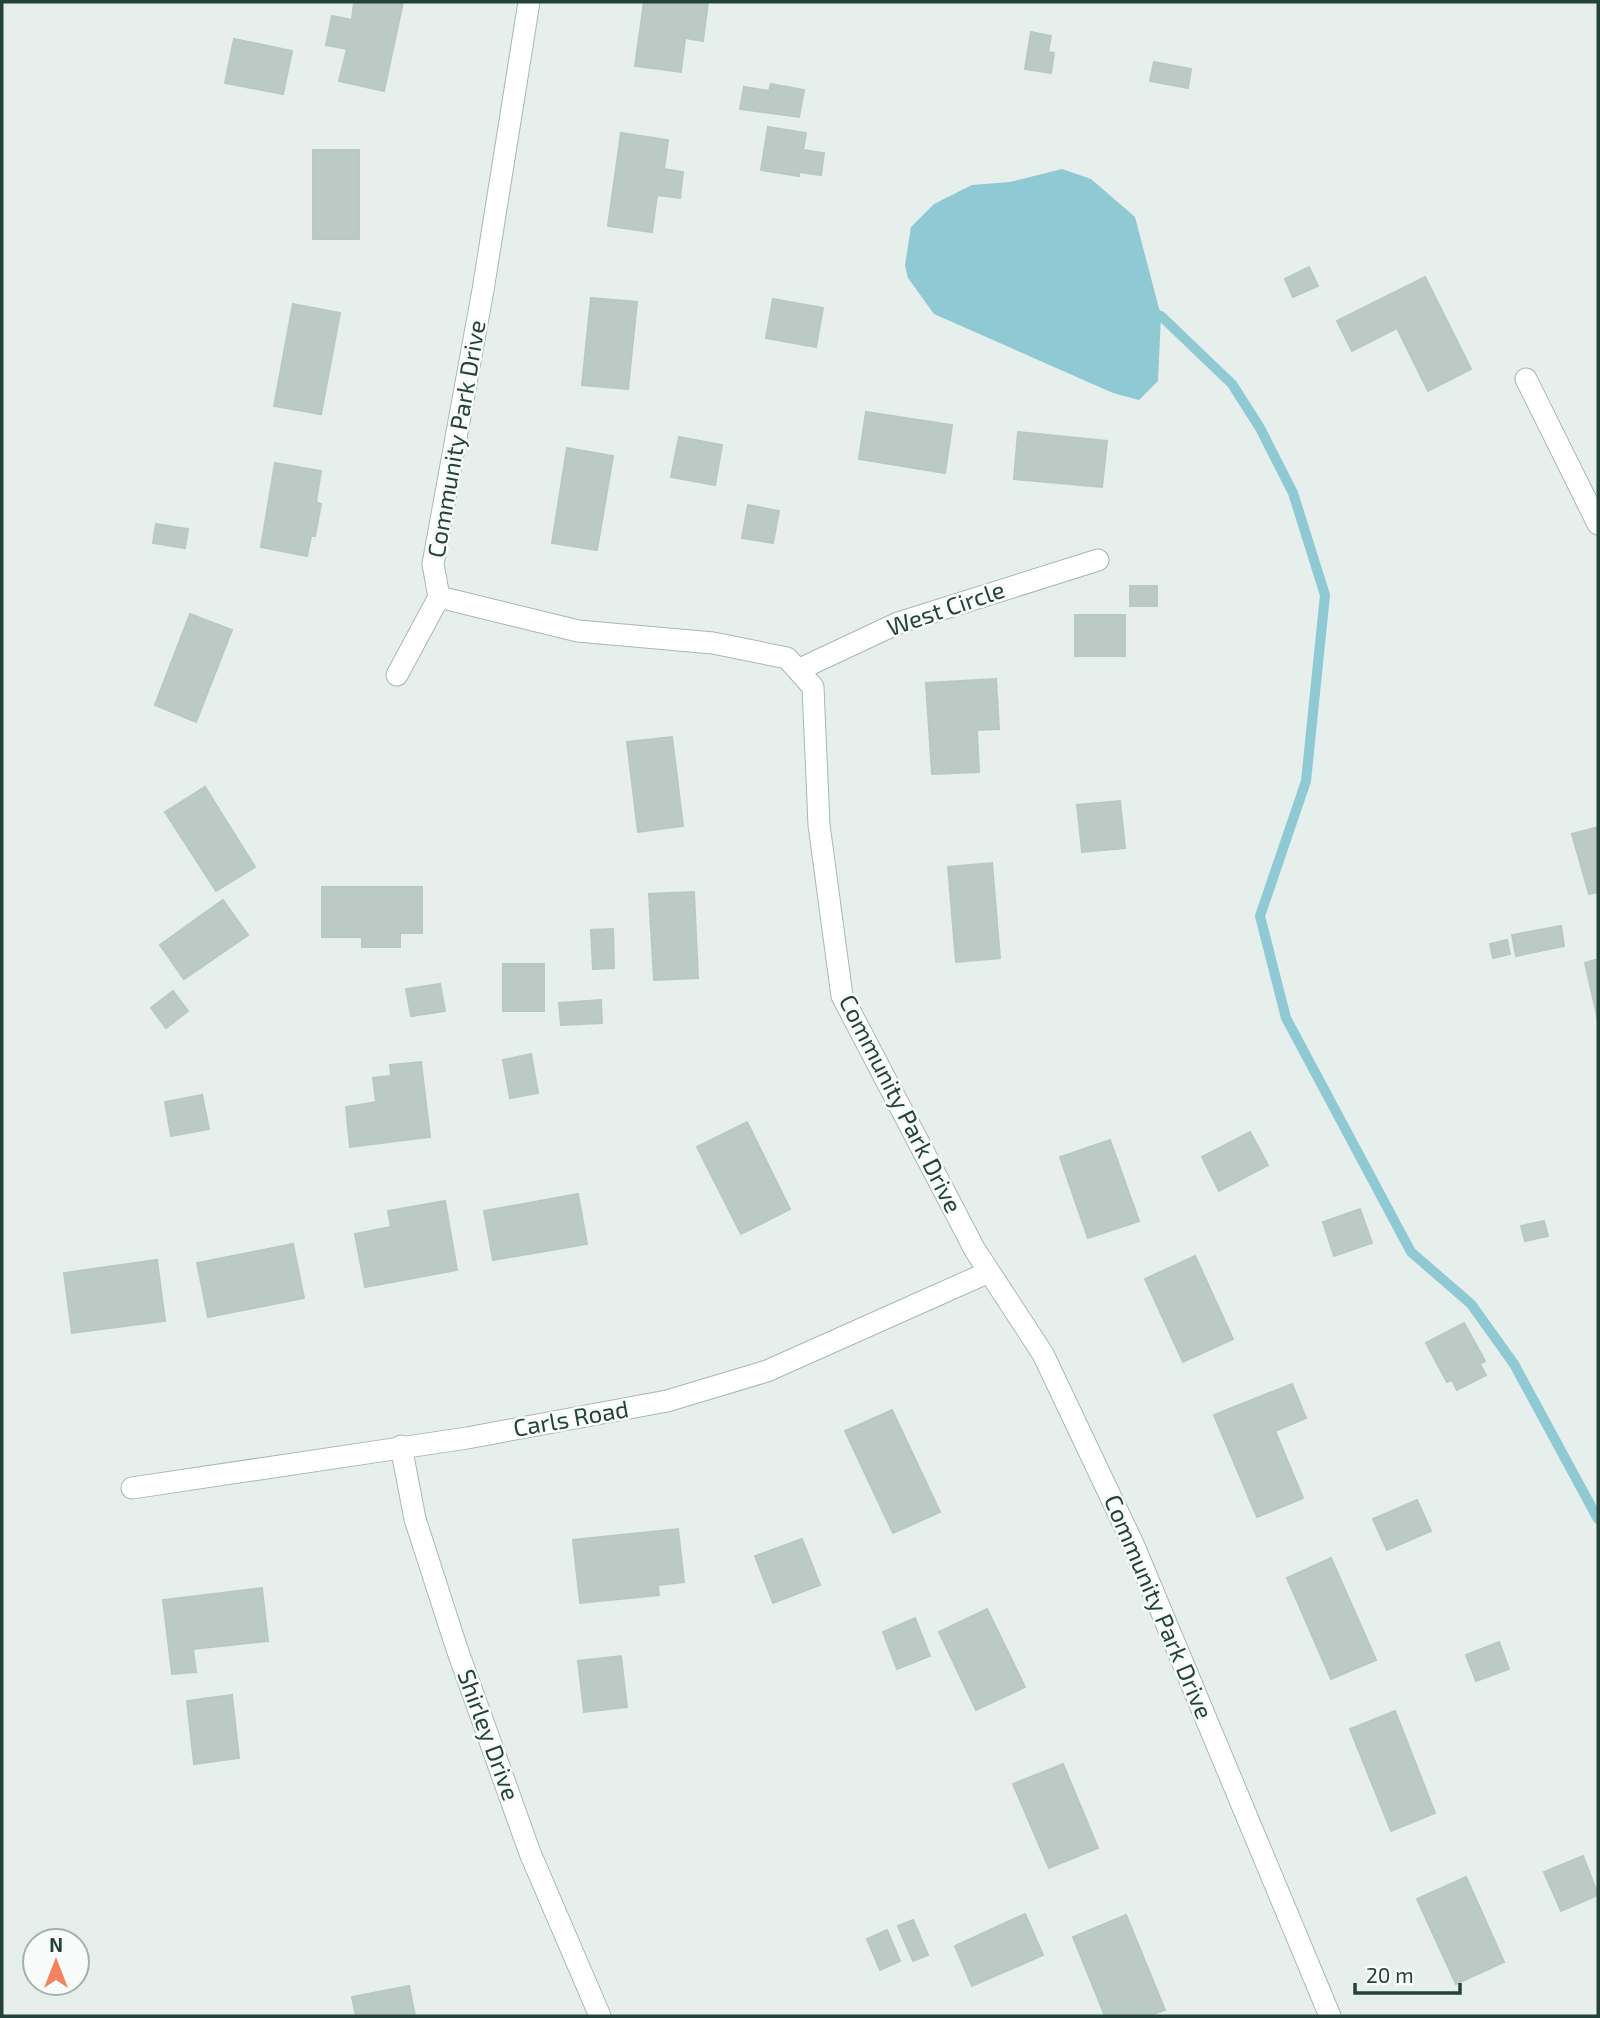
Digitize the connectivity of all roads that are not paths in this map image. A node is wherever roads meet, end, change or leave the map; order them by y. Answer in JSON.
{"nodes":[{"id":1,"x":530,"y":2,"type":"edge"},
{"id":2,"x":1527,"y":379,"type":"dead end"},
{"id":3,"x":1598,"y":524,"type":"edge"},
{"id":4,"x":1098,"y":560,"type":"dead end"},
{"id":5,"x":439,"y":597,"type":"junction"},
{"id":6,"x":799,"y":670,"type":"junction"},
{"id":7,"x":397,"y":675,"type":"dead end"},
{"id":8,"x":989,"y":1272,"type":"junction"},
{"id":9,"x":401,"y":1446,"type":"junction"},
{"id":10,"x":132,"y":1488,"type":"dead end"},
{"id":11,"x":600,"y":2016,"type":"edge"},
{"id":12,"x":1330,"y":2016,"type":"edge"}],
"edges":[{"from":1,"to":5,"type":"street","name":"Community Park Drive"},
{"from":2,"to":3,"type":"street"},
{"from":4,"to":6,"type":"street","name":"West Circle"},
{"from":5,"to":6,"type":"street"},
{"from":5,"to":7,"type":"street"},
{"from":6,"to":8,"type":"street","name":"Community Park Drive"},
{"from":8,"to":9,"type":"street","name":"Carls Road"},
{"from":8,"to":12,"type":"street","name":"Community Park Drive"},
{"from":9,"to":10,"type":"street","name":"Carls Road"},
{"from":9,"to":11,"type":"street","name":"Shirley Drive"}]}
